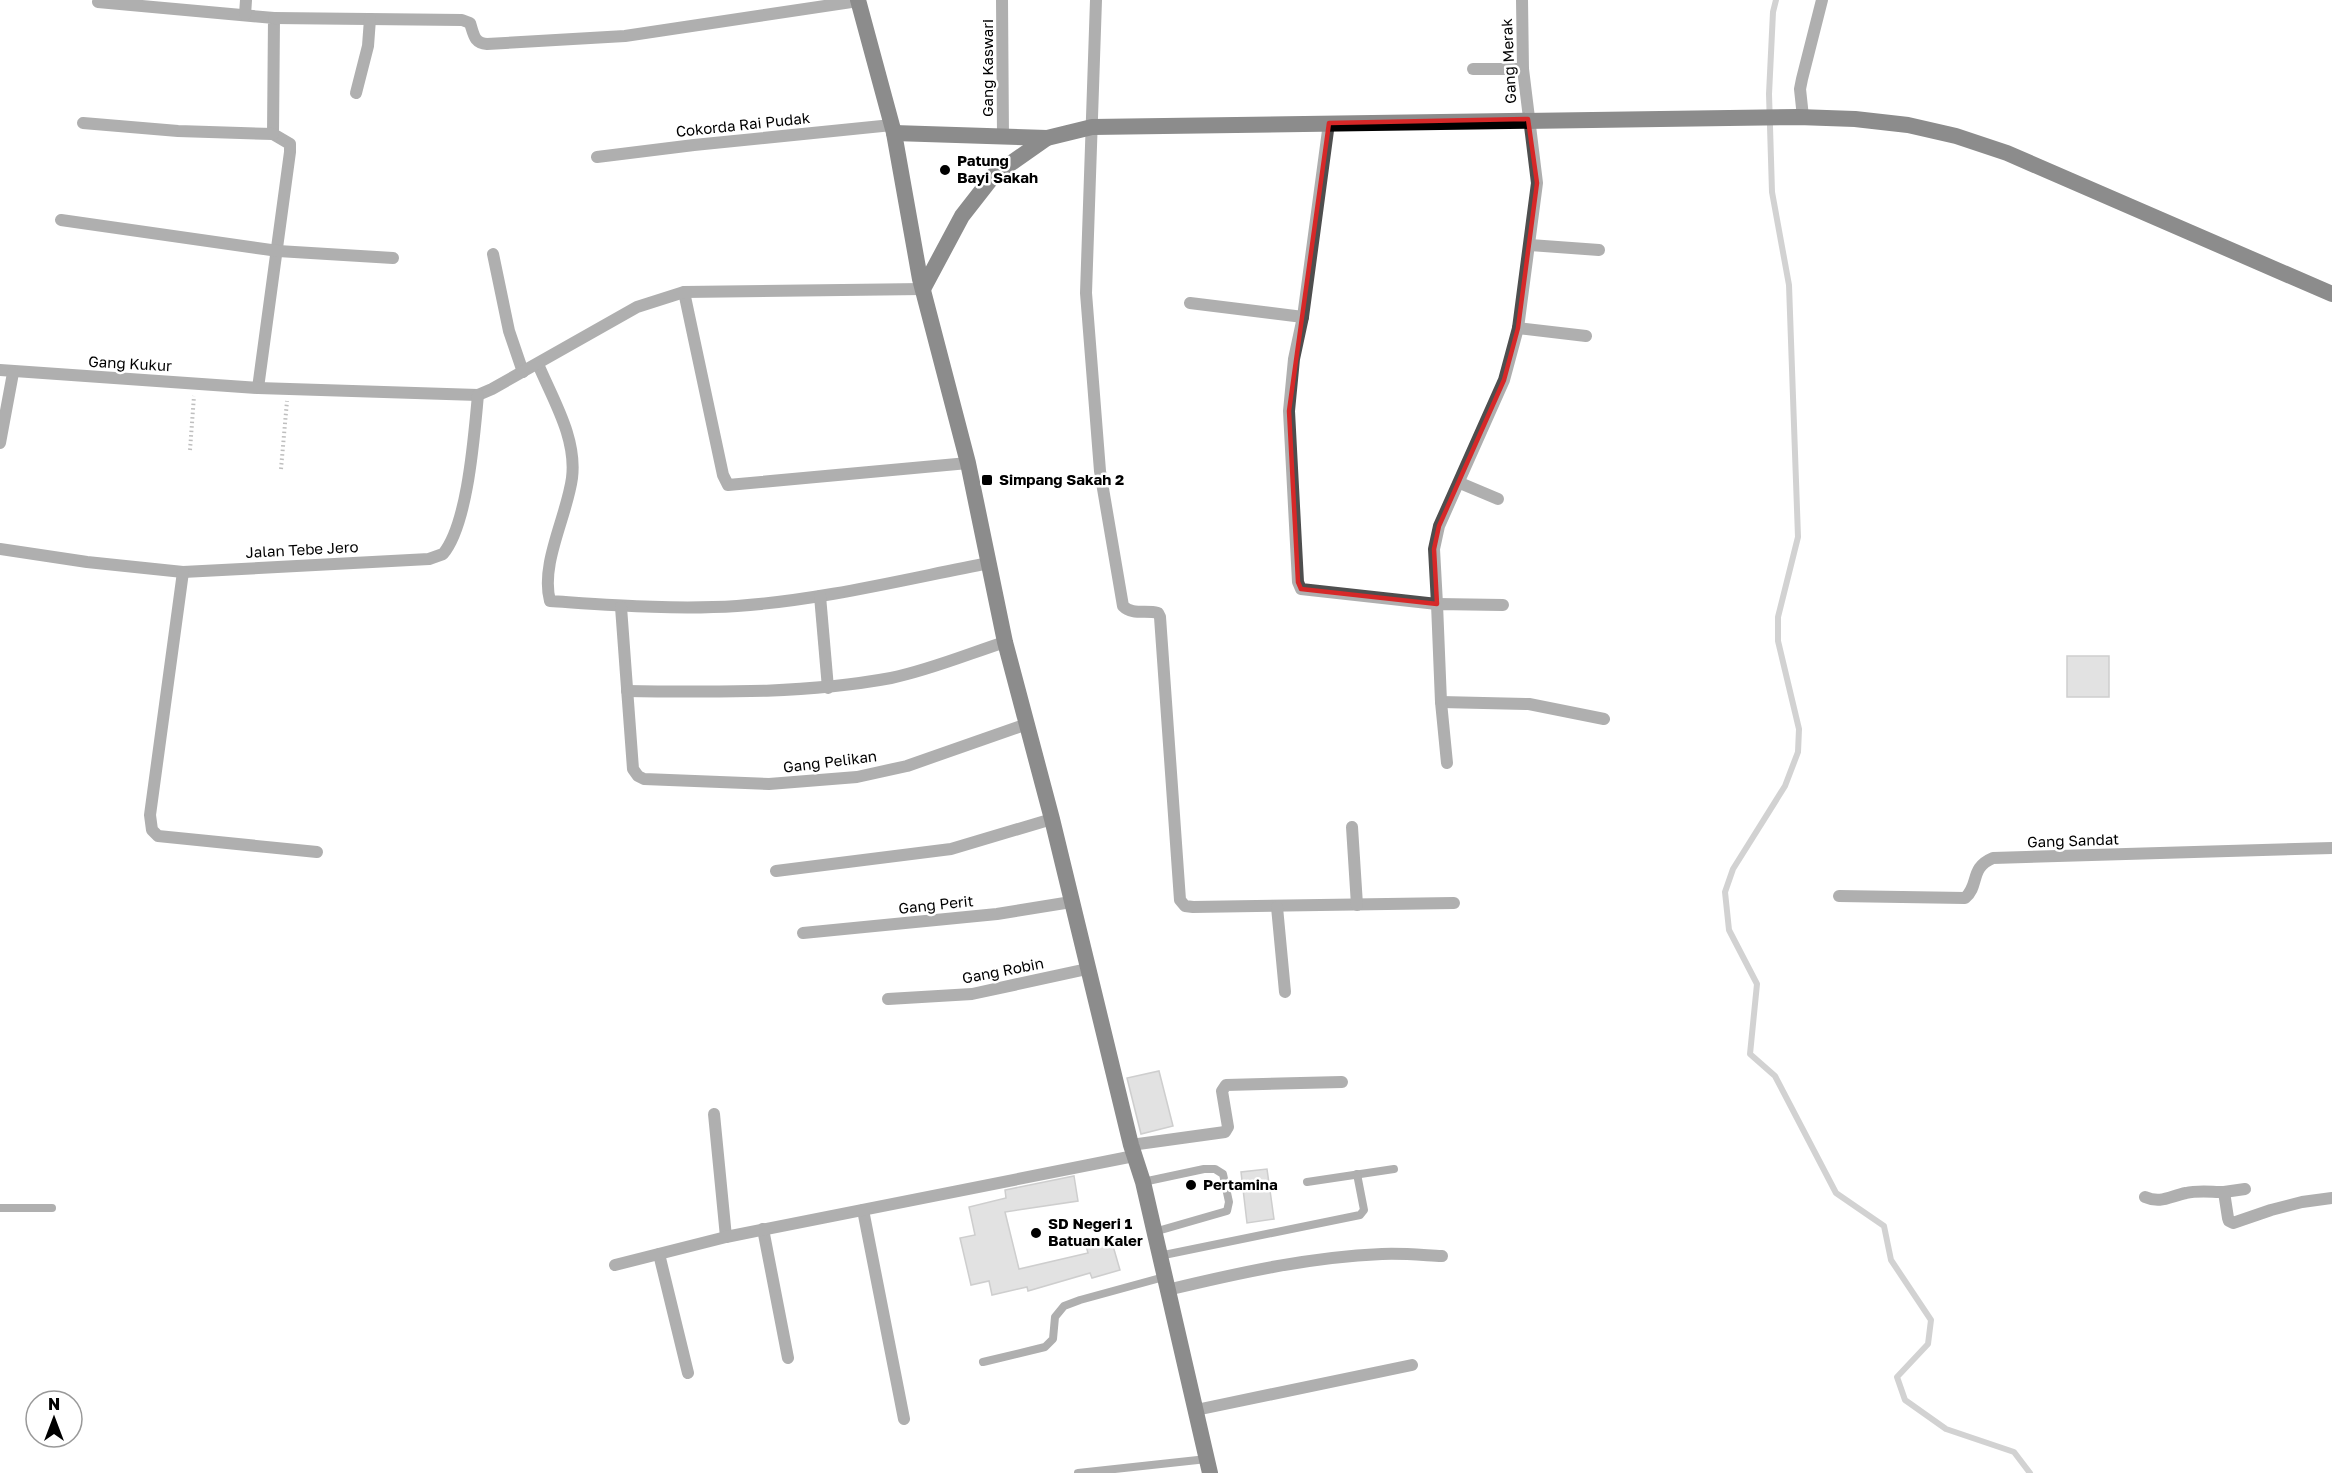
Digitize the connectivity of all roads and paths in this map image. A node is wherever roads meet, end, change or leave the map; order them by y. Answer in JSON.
{"nodes":[{"id":1,"x":246,"y":0,"type":"edge"},
{"id":2,"x":858,"y":0,"type":"edge"},
{"id":3,"x":1002,"y":0,"type":"edge"},
{"id":4,"x":1096,"y":0,"type":"edge"},
{"id":5,"x":1522,"y":0,"type":"edge"},
{"id":6,"x":1822,"y":0,"type":"edge"},
{"id":7,"x":98,"y":2,"type":"dead end"},
{"id":8,"x":244,"y":15,"type":"junction"},
{"id":9,"x":274,"y":18,"type":"junction"},
{"id":10,"x":370,"y":19,"type":"junction"},
{"id":11,"x":1473,"y":69,"type":"dead end"},
{"id":12,"x":1523,"y":69,"type":"junction"},
{"id":13,"x":356,"y":93,"type":"dead end"},
{"id":14,"x":1801,"y":117,"type":"junction"},
{"id":15,"x":1528,"y":119,"type":"junction"},
{"id":16,"x":83,"y":123,"type":"dead end"},
{"id":17,"x":1329,"y":123,"type":"junction"},
{"id":18,"x":1092,"y":127,"type":"junction"},
{"id":19,"x":893,"y":129,"type":"junction"},
{"id":20,"x":273,"y":134,"type":"junction"},
{"id":21,"x":1003,"y":136,"type":"junction"},
{"id":22,"x":1047,"y":138,"type":"junction"},
{"id":23,"x":597,"y":157,"type":"dead end"},
{"id":24,"x":61,"y":220,"type":"dead end"},
{"id":25,"x":1530,"y":245,"type":"junction"},
{"id":26,"x":1599,"y":250,"type":"dead end"},
{"id":27,"x":278,"y":251,"type":"junction"},
{"id":28,"x":493,"y":254,"type":"dead end"},
{"id":29,"x":393,"y":258,"type":"dead end"},
{"id":30,"x":923,"y":290,"type":"junction"},
{"id":31,"x":684,"y":292,"type":"junction"},
{"id":32,"x":2332,"y":294,"type":"edge"},
{"id":33,"x":1190,"y":303,"type":"dead end"},
{"id":34,"x":1303,"y":317,"type":"junction"},
{"id":35,"x":1518,"y":328,"type":"junction"},
{"id":36,"x":1586,"y":336,"type":"dead end"},
{"id":37,"x":538,"y":364,"type":"junction"},
{"id":38,"x":0,"y":370,"type":"edge"},
{"id":39,"x":523,"y":372,"type":"junction"},
{"id":40,"x":13,"y":373,"type":"junction"},
{"id":41,"x":195,"y":383,"type":"junction"},
{"id":42,"x":258,"y":388,"type":"junction"},
{"id":43,"x":288,"y":388,"type":"junction"},
{"id":44,"x":478,"y":395,"type":"junction"},
{"id":45,"x":0,"y":443,"type":"edge"},
{"id":46,"x":190,"y":450,"type":"dead end"},
{"id":47,"x":969,"y":463,"type":"junction"},
{"id":48,"x":281,"y":469,"type":"dead end"},
{"id":49,"x":1460,"y":483,"type":"junction"},
{"id":50,"x":1498,"y":499,"type":"dead end"},
{"id":51,"x":0,"y":549,"type":"edge"},
{"id":52,"x":989,"y":563,"type":"junction"},
{"id":53,"x":183,"y":572,"type":"junction"},
{"id":54,"x":820,"y":596,"type":"junction"},
{"id":55,"x":1437,"y":604,"type":"junction"},
{"id":56,"x":1503,"y":605,"type":"dead end"},
{"id":57,"x":621,"y":607,"type":"junction"},
{"id":58,"x":1005,"y":642,"type":"junction"},
{"id":59,"x":828,"y":688,"type":"junction"},
{"id":60,"x":627,"y":691,"type":"junction"},
{"id":61,"x":1441,"y":702,"type":"junction"},
{"id":62,"x":1604,"y":719,"type":"dead end"},
{"id":63,"x":1027,"y":724,"type":"junction"},
{"id":64,"x":1447,"y":763,"type":"dead end"},
{"id":65,"x":1052,"y":819,"type":"junction"},
{"id":66,"x":1352,"y":826,"type":"dead end"},
{"id":67,"x":2332,"y":848,"type":"edge"},
{"id":68,"x":317,"y":852,"type":"dead end"},
{"id":69,"x":776,"y":872,"type":"dead end"},
{"id":70,"x":1839,"y":896,"type":"dead end"},
{"id":71,"x":1071,"y":902,"type":"junction"},
{"id":72,"x":1454,"y":903,"type":"dead end"},
{"id":73,"x":1357,"y":905,"type":"junction"},
{"id":74,"x":1278,"y":907,"type":"junction"},
{"id":75,"x":803,"y":933,"type":"dead end"},
{"id":76,"x":1088,"y":969,"type":"junction"},
{"id":77,"x":1285,"y":992,"type":"dead end"},
{"id":78,"x":888,"y":999,"type":"dead end"},
{"id":79,"x":1342,"y":1082,"type":"dead end"},
{"id":80,"x":714,"y":1114,"type":"dead end"},
{"id":81,"x":1132,"y":1150,"type":"junction"},
{"id":82,"x":1394,"y":1169,"type":"dead end"},
{"id":83,"x":1357,"y":1174,"type":"junction"},
{"id":84,"x":1143,"y":1182,"type":"junction"},
{"id":85,"x":1307,"y":1182,"type":"dead end"},
{"id":86,"x":2245,"y":1189,"type":"dead end"},
{"id":87,"x":2224,"y":1192,"type":"junction"},
{"id":88,"x":2145,"y":1197,"type":"dead end"},
{"id":89,"x":2332,"y":1198,"type":"edge"},
{"id":90,"x":0,"y":1208,"type":"edge"},
{"id":91,"x":52,"y":1208,"type":"dead end"},
{"id":92,"x":863,"y":1210,"type":"junction"},
{"id":93,"x":763,"y":1229,"type":"junction"},
{"id":94,"x":1154,"y":1232,"type":"junction"},
{"id":95,"x":726,"y":1237,"type":"junction"},
{"id":96,"x":659,"y":1254,"type":"junction"},
{"id":97,"x":1160,"y":1256,"type":"junction"},
{"id":98,"x":1442,"y":1256,"type":"dead end"},
{"id":99,"x":615,"y":1265,"type":"dead end"},
{"id":100,"x":1166,"y":1283,"type":"junction"},
{"id":101,"x":788,"y":1358,"type":"dead end"},
{"id":102,"x":983,"y":1362,"type":"dead end"},
{"id":103,"x":1412,"y":1365,"type":"dead end"},
{"id":104,"x":688,"y":1373,"type":"dead end"},
{"id":105,"x":1196,"y":1410,"type":"junction"},
{"id":106,"x":904,"y":1419,"type":"dead end"},
{"id":107,"x":1209,"y":1466,"type":"edge"},
{"id":108,"x":1078,"y":1473,"type":"edge"}],
"edges":[{"from":1,"to":8,"type":"street"},
{"from":2,"to":10,"type":"street"},
{"from":2,"to":19,"type":"highway"},
{"from":3,"to":21,"type":"street","name":"Gang Kaswari"},
{"from":4,"to":18,"type":"street"},
{"from":5,"to":12,"type":"street","name":"Gang Merak"},
{"from":6,"to":14,"type":"street"},
{"from":7,"to":8,"type":"street"},
{"from":8,"to":9,"type":"street"},
{"from":9,"to":10,"type":"street"},
{"from":9,"to":20,"type":"street"},
{"from":10,"to":13,"type":"street"},
{"from":11,"to":12,"type":"street"},
{"from":12,"to":15,"type":"street","name":"Gang Merak"},
{"from":14,"to":15,"type":"highway"},
{"from":14,"to":32,"type":"highway"},
{"from":15,"to":17,"type":"highway"},
{"from":15,"to":25,"type":"street","name":"Gang Merak"},
{"from":16,"to":20,"type":"street"},
{"from":17,"to":18,"type":"highway"},
{"from":17,"to":34,"type":"street"},
{"from":18,"to":22,"type":"highway"},
{"from":18,"to":74,"type":"street"},
{"from":19,"to":21,"type":"highway"},
{"from":19,"to":23,"type":"street","name":"Cokorda Rai Pudak"},
{"from":19,"to":30,"type":"highway"},
{"from":20,"to":27,"type":"street"},
{"from":21,"to":22,"type":"highway"},
{"from":22,"to":30,"type":"highway"},
{"from":24,"to":27,"type":"street"},
{"from":25,"to":26,"type":"street"},
{"from":25,"to":35,"type":"street","name":"Gang Merak"},
{"from":27,"to":29,"type":"street"},
{"from":27,"to":42,"type":"street"},
{"from":28,"to":39,"type":"street"},
{"from":30,"to":31,"type":"street"},
{"from":30,"to":47,"type":"highway"},
{"from":31,"to":37,"type":"street"},
{"from":31,"to":47,"type":"street"},
{"from":33,"to":34,"type":"street"},
{"from":34,"to":55,"type":"street"},
{"from":35,"to":36,"type":"street"},
{"from":35,"to":49,"type":"street","name":"Gang Merak"},
{"from":37,"to":39,"type":"street"},
{"from":37,"to":57,"type":"street"},
{"from":38,"to":40,"type":"street","name":"Gang Kukur"},
{"from":39,"to":44,"type":"street"},
{"from":40,"to":41,"type":"street","name":"Gang Kukur"},
{"from":40,"to":45,"type":"street"},
{"from":41,"to":42,"type":"street","name":"Gang Kukur"},
{"from":41,"to":46,"type":"path"},
{"from":42,"to":43,"type":"street","name":"Gang Kukur"},
{"from":43,"to":44,"type":"street","name":"Gang Kukur"},
{"from":43,"to":48,"type":"path"},
{"from":44,"to":53,"type":"street","name":"Jalan Tebe Jero"},
{"from":47,"to":52,"type":"highway"},
{"from":49,"to":50,"type":"street"},
{"from":49,"to":55,"type":"street","name":"Gang Merak"},
{"from":51,"to":53,"type":"street","name":"Jalan Tebe Jero"},
{"from":52,"to":54,"type":"street"},
{"from":52,"to":58,"type":"highway"},
{"from":53,"to":68,"type":"street"},
{"from":54,"to":57,"type":"street"},
{"from":54,"to":59,"type":"street"},
{"from":55,"to":56,"type":"street"},
{"from":55,"to":61,"type":"street","name":"Gang Merak"},
{"from":57,"to":60,"type":"street"},
{"from":58,"to":59,"type":"street"},
{"from":58,"to":63,"type":"highway"},
{"from":59,"to":60,"type":"street"},
{"from":60,"to":63,"type":"street","name":"Gang Pelikan"},
{"from":61,"to":62,"type":"street"},
{"from":61,"to":64,"type":"street","name":"Gang Merak"},
{"from":63,"to":65,"type":"highway"},
{"from":65,"to":69,"type":"street"},
{"from":65,"to":71,"type":"highway"},
{"from":66,"to":73,"type":"street"},
{"from":67,"to":70,"type":"street","name":"Gang Sandat"},
{"from":71,"to":75,"type":"street","name":"Gang Perit"},
{"from":71,"to":76,"type":"highway"},
{"from":72,"to":73,"type":"street"},
{"from":73,"to":74,"type":"street"},
{"from":74,"to":77,"type":"street"},
{"from":76,"to":78,"type":"street","name":"Gang Robin"},
{"from":76,"to":81,"type":"highway"},
{"from":79,"to":81,"type":"street"},
{"from":80,"to":95,"type":"street"},
{"from":81,"to":84,"type":"highway"},
{"from":81,"to":92,"type":"street"},
{"from":82,"to":83,"type":"lane"},
{"from":83,"to":85,"type":"lane"},
{"from":83,"to":97,"type":"lane"},
{"from":84,"to":94,"type":"highway"},
{"from":84,"to":94,"type":"lane"},
{"from":86,"to":87,"type":"street"},
{"from":87,"to":88,"type":"street"},
{"from":87,"to":89,"type":"street"},
{"from":90,"to":91,"type":"lane"},
{"from":92,"to":93,"type":"street"},
{"from":92,"to":106,"type":"street"},
{"from":93,"to":95,"type":"street"},
{"from":93,"to":101,"type":"street"},
{"from":94,"to":97,"type":"highway"},
{"from":95,"to":96,"type":"street"},
{"from":96,"to":99,"type":"street"},
{"from":96,"to":104,"type":"street"},
{"from":97,"to":100,"type":"highway"},
{"from":98,"to":100,"type":"street"},
{"from":100,"to":102,"type":"lane"},
{"from":100,"to":105,"type":"highway"},
{"from":103,"to":105,"type":"street"},
{"from":105,"to":107,"type":"highway"},
{"from":107,"to":108,"type":"lane"}]}
